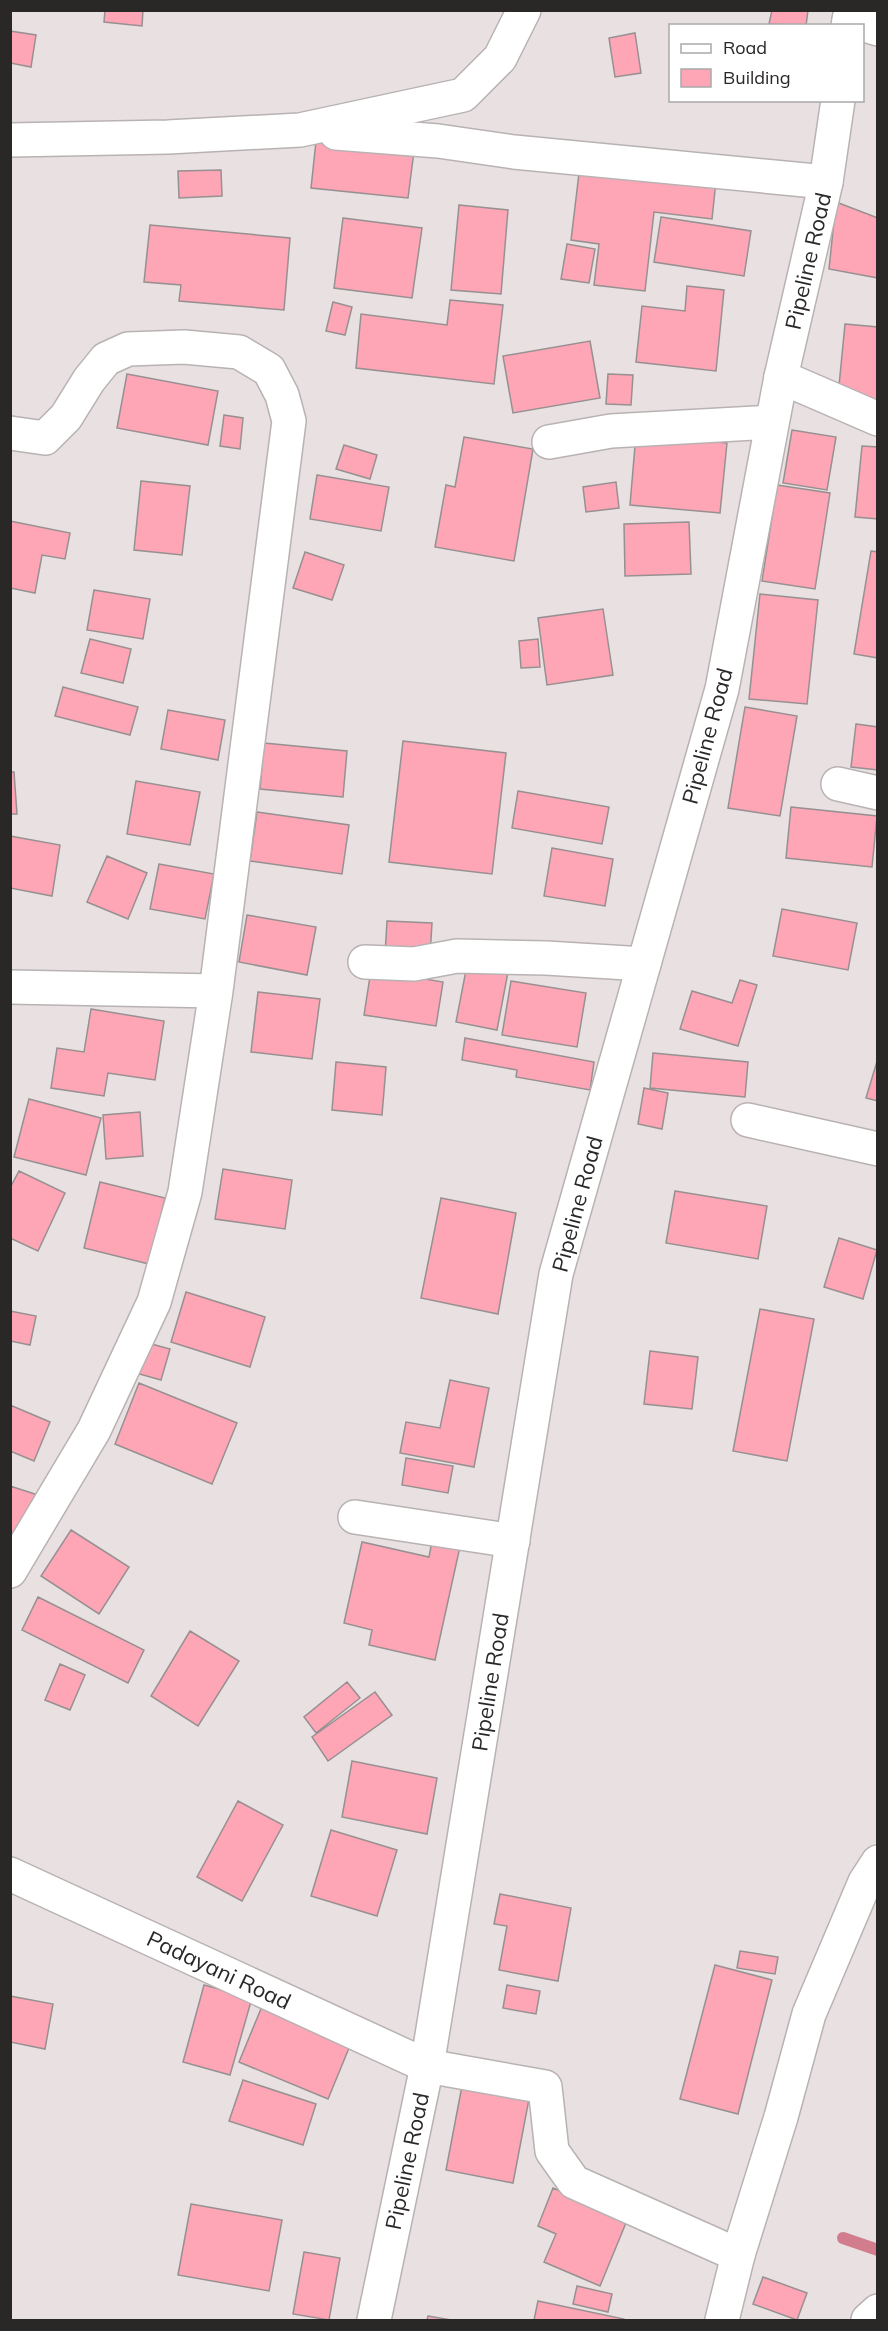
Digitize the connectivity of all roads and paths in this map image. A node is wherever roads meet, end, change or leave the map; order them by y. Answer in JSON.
{"nodes":[{"id":1,"x":524,"y":10,"type":"edge"},
{"id":2,"x":838,"y":102,"type":"edge"},
{"id":3,"x":300,"y":130,"type":"junction"},
{"id":4,"x":10,"y":140,"type":"edge"},
{"id":5,"x":826,"y":182,"type":"junction"},
{"id":6,"x":781,"y":376,"type":"junction"},
{"id":7,"x":878,"y":419,"type":"edge"},
{"id":8,"x":772,"y":422,"type":"junction"},
{"id":9,"x":10,"y":434,"type":"edge"},
{"id":10,"x":549,"y":442,"type":"dead end"},
{"id":11,"x":838,"y":784,"type":"dead end"},
{"id":12,"x":878,"y":793,"type":"edge"},
{"id":13,"x":364,"y":962,"type":"dead end"},
{"id":14,"x":644,"y":964,"type":"junction"},
{"id":15,"x":10,"y":987,"type":"edge"},
{"id":16,"x":216,"y":991,"type":"junction"},
{"id":17,"x":748,"y":1120,"type":"dead end"},
{"id":18,"x":878,"y":1149,"type":"edge"},
{"id":19,"x":355,"y":1516,"type":"dead end"},
{"id":20,"x":513,"y":1541,"type":"junction"},
{"id":21,"x":10,"y":1571,"type":"edge"},
{"id":22,"x":10,"y":1874,"type":"edge"},
{"id":23,"x":873,"y":1877,"type":"edge"},
{"id":24,"x":427,"y":2066,"type":"junction"},
{"id":25,"x":738,"y":2255,"type":"junction"},
{"id":26,"x":878,"y":2311,"type":"edge"},
{"id":27,"x":374,"y":2320,"type":"edge"},
{"id":28,"x":722,"y":2320,"type":"edge"},
{"id":29,"x":868,"y":2320,"type":"edge"}],
"edges":[{"from":1,"to":3,"type":"street"},
{"from":2,"to":5,"type":"street","name":"Pipeline Road"},
{"from":3,"to":4,"type":"street"},
{"from":3,"to":5,"type":"street"},
{"from":5,"to":6,"type":"street","name":"Pipeline Road"},
{"from":6,"to":7,"type":"street"},
{"from":6,"to":8,"type":"street","name":"Pipeline Road"},
{"from":8,"to":10,"type":"street"},
{"from":8,"to":14,"type":"street","name":"Pipeline Road"},
{"from":9,"to":16,"type":"street"},
{"from":11,"to":12,"type":"street"},
{"from":13,"to":14,"type":"street"},
{"from":14,"to":20,"type":"street","name":"Pipeline Road"},
{"from":15,"to":16,"type":"street"},
{"from":16,"to":21,"type":"street"},
{"from":17,"to":18,"type":"street"},
{"from":19,"to":20,"type":"street"},
{"from":20,"to":24,"type":"street","name":"Pipeline Road"},
{"from":22,"to":24,"type":"street","name":"Padayani Road"},
{"from":23,"to":25,"type":"street"},
{"from":24,"to":25,"type":"street","name":"Padayani Road"},
{"from":24,"to":27,"type":"street","name":"Pipeline Road"},
{"from":25,"to":28,"type":"street"},
{"from":26,"to":29,"type":"street"}]}
